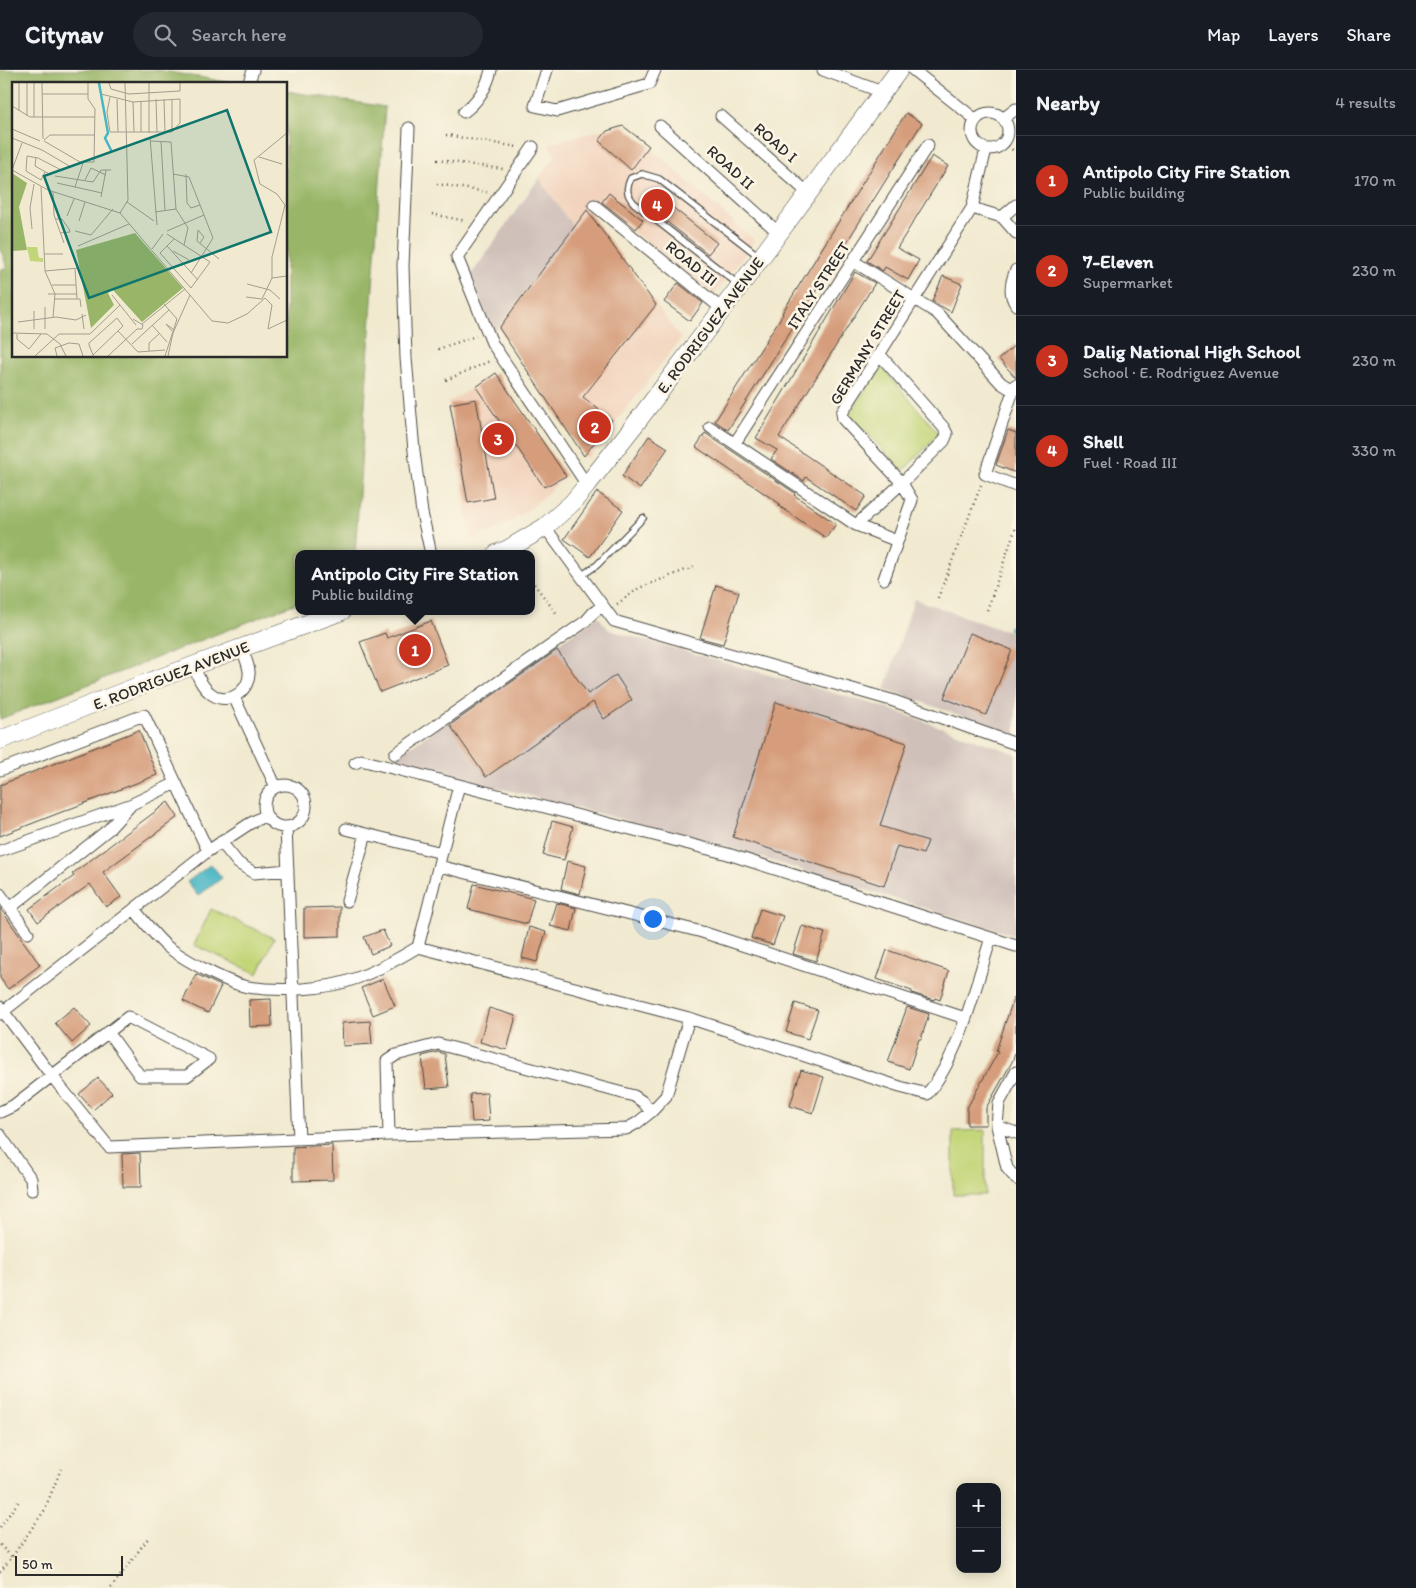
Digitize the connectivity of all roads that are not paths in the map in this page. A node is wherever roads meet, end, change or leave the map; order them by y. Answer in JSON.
{"nodes":[{"id":1,"x":253,"y":70,"type":"edge"},
{"id":2,"x":491,"y":70,"type":"edge"},
{"id":3,"x":547,"y":70,"type":"edge"},
{"id":4,"x":655,"y":70,"type":"edge"},
{"id":5,"x":823,"y":70,"type":"edge"},
{"id":6,"x":899,"y":70,"type":"edge"},
{"id":7,"x":913,"y":70,"type":"edge"},
{"id":8,"x":249,"y":82,"type":"dead end"},
{"id":9,"x":882,"y":92,"type":"junction"},
{"id":10,"x":1016,"y":109,"type":"edge"},
{"id":11,"x":464,"y":112,"type":"dead end"},
{"id":12,"x":722,"y":116,"type":"dead end"},
{"id":13,"x":1004,"y":118,"type":"junction"},
{"id":14,"x":975,"y":119,"type":"junction"},
{"id":15,"x":660,"y":126,"type":"dead end"},
{"id":16,"x":409,"y":128,"type":"dead end"},
{"id":17,"x":928,"y":145,"type":"dead end"},
{"id":18,"x":532,"y":148,"type":"road end"},
{"id":19,"x":986,"y":149,"type":"junction"},
{"id":20,"x":808,"y":193,"type":"junction"},
{"id":21,"x":594,"y":205,"type":"dead end"},
{"id":22,"x":1016,"y":205,"type":"edge"},
{"id":23,"x":972,"y":208,"type":"junction"},
{"id":24,"x":1002,"y":217,"type":"junction"},
{"id":25,"x":779,"y":233,"type":"junction"},
{"id":26,"x":1016,"y":233,"type":"edge"},
{"id":27,"x":761,"y":257,"type":"junction"},
{"id":28,"x":853,"y":261,"type":"junction"},
{"id":29,"x":1016,"y":270,"type":"edge"},
{"id":30,"x":740,"y":286,"type":"junction"},
{"id":31,"x":1013,"y":290,"type":"edge"},
{"id":32,"x":914,"y":300,"type":"junction"},
{"id":33,"x":1016,"y":304,"type":"edge"},
{"id":34,"x":722,"y":309,"type":"junction"},
{"id":35,"x":880,"y":355,"type":"junction"},
{"id":36,"x":1014,"y":387,"type":"edge"},
{"id":37,"x":710,"y":426,"type":"dead end"},
{"id":38,"x":735,"y":443,"type":"junction"},
{"id":39,"x":902,"y":483,"type":"junction"},
{"id":40,"x":587,"y":485,"type":"junction"},
{"id":41,"x":1016,"y":486,"type":"edge"},
{"id":42,"x":643,"y":518,"type":"dead end"},
{"id":43,"x":856,"y":525,"type":"junction"},
{"id":44,"x":545,"y":527,"type":"junction"},
{"id":45,"x":897,"y":541,"type":"junction"},
{"id":46,"x":430,"y":550,"type":"edge"},
{"id":47,"x":503,"y":550,"type":"edge"},
{"id":48,"x":581,"y":576,"type":"junction"},
{"id":49,"x":884,"y":579,"type":"dead end"},
{"id":50,"x":604,"y":609,"type":"junction"},
{"id":51,"x":331,"y":615,"type":"edge"},
{"id":52,"x":242,"y":648,"type":"junction"},
{"id":53,"x":194,"y":666,"type":"junction"},
{"id":54,"x":234,"y":697,"type":"junction"},
{"id":55,"x":0,"y":740,"type":"edge"},
{"id":56,"x":1016,"y":744,"type":"edge"},
{"id":57,"x":395,"y":754,"type":"dead end"},
{"id":58,"x":355,"y":763,"type":"dead end"},
{"id":59,"x":0,"y":770,"type":"edge"},
{"id":60,"x":176,"y":783,"type":"junction"},
{"id":61,"x":459,"y":785,"type":"junction"},
{"id":62,"x":276,"y":787,"type":"junction"},
{"id":63,"x":132,"y":804,"type":"junction"},
{"id":64,"x":266,"y":815,"type":"junction"},
{"id":65,"x":286,"y":827,"type":"junction"},
{"id":66,"x":346,"y":829,"type":"dead end"},
{"id":67,"x":366,"y":834,"type":"junction"},
{"id":68,"x":221,"y":842,"type":"junction"},
{"id":69,"x":0,"y":851,"type":"edge"},
{"id":70,"x":208,"y":851,"type":"junction"},
{"id":71,"x":442,"y":853,"type":"junction"},
{"id":72,"x":438,"y":866,"type":"junction"},
{"id":73,"x":288,"y":870,"type":"junction"},
{"id":74,"x":0,"y":894,"type":"edge"},
{"id":75,"x":347,"y":901,"type":"dead end"},
{"id":76,"x":10,"y":908,"type":"junction"},
{"id":77,"x":134,"y":909,"type":"junction"},
{"id":78,"x":28,"y":933,"type":"dead end"},
{"id":79,"x":991,"y":938,"type":"junction"},
{"id":80,"x":1016,"y":946,"type":"edge"},
{"id":81,"x":418,"y":947,"type":"junction"},
{"id":82,"x":292,"y":990,"type":"junction"},
{"id":83,"x":1,"y":1011,"type":"edge"},
{"id":84,"x":689,"y":1018,"type":"junction"},
{"id":85,"x":965,"y":1018,"type":"junction"},
{"id":86,"x":108,"y":1032,"type":"junction"},
{"id":87,"x":1016,"y":1072,"type":"edge"},
{"id":88,"x":51,"y":1075,"type":"junction"},
{"id":89,"x":0,"y":1112,"type":"edge"},
{"id":90,"x":651,"y":1112,"type":"junction"},
{"id":91,"x":997,"y":1126,"type":"junction"},
{"id":92,"x":1016,"y":1133,"type":"edge"},
{"id":93,"x":0,"y":1135,"type":"edge"},
{"id":94,"x":389,"y":1135,"type":"junction"},
{"id":95,"x":299,"y":1140,"type":"junction"},
{"id":96,"x":1016,"y":1179,"type":"edge"},
{"id":97,"x":32,"y":1190,"type":"dead end"}],
"edges":[{"from":1,"to":8,"type":"street"},
{"from":2,"to":11,"type":"street"},
{"from":3,"to":4,"type":"street"},
{"from":5,"to":9,"type":"street"},
{"from":6,"to":9,"type":"main road","name":"E. RODRIGUEZ AVENUE"},
{"from":7,"to":14,"type":"street"},
{"from":9,"to":20,"type":"main road","name":"E. RODRIGUEZ AVENUE"},
{"from":10,"to":13,"type":"street"},
{"from":12,"to":20,"type":"street","name":"ROAD I"},
{"from":13,"to":14,"type":"street"},
{"from":13,"to":19,"type":"street"},
{"from":14,"to":19,"type":"street"},
{"from":15,"to":25,"type":"street","name":"ROAD II"},
{"from":16,"to":46,"type":"street"},
{"from":17,"to":28,"type":"street","name":"ITALY STREET"},
{"from":18,"to":40,"type":"street"},
{"from":19,"to":23,"type":"street","name":"GERMANY STREET"},
{"from":20,"to":25,"type":"main road","name":"E. RODRIGUEZ AVENUE"},
{"from":21,"to":34,"type":"street","name":"ROAD III"},
{"from":22,"to":24,"type":"street"},
{"from":23,"to":24,"type":"street"},
{"from":23,"to":32,"type":"street","name":"GERMANY STREET"},
{"from":24,"to":26,"type":"street"},
{"from":25,"to":27,"type":"main road","name":"E. RODRIGUEZ AVENUE"},
{"from":27,"to":30,"type":"main road","name":"E. RODRIGUEZ AVENUE"},
{"from":27,"to":30,"type":"lane"},
{"from":28,"to":32,"type":"street"},
{"from":28,"to":38,"type":"street","name":"ITALY STREET"},
{"from":29,"to":31,"type":"street"},
{"from":30,"to":34,"type":"main road","name":"E. RODRIGUEZ AVENUE"},
{"from":31,"to":33,"type":"street"},
{"from":32,"to":35,"type":"street","name":"GERMANY STREET"},
{"from":32,"to":36,"type":"street"},
{"from":34,"to":40,"type":"main road","name":"E. RODRIGUEZ AVENUE"},
{"from":35,"to":39,"type":"street","name":"GERMANY STREET"},
{"from":35,"to":39,"type":"street"},
{"from":36,"to":41,"type":"street"},
{"from":37,"to":38,"type":"street"},
{"from":38,"to":43,"type":"street"},
{"from":39,"to":43,"type":"street"},
{"from":39,"to":45,"type":"street","name":"GERMANY STREET"},
{"from":40,"to":44,"type":"main road","name":"E. RODRIGUEZ AVENUE"},
{"from":42,"to":48,"type":"lane"},
{"from":43,"to":45,"type":"street"},
{"from":44,"to":47,"type":"main road","name":"E. RODRIGUEZ AVENUE"},
{"from":44,"to":48,"type":"street"},
{"from":45,"to":49,"type":"street","name":"GERMANY STREET"},
{"from":48,"to":50,"type":"street"},
{"from":50,"to":56,"type":"street"},
{"from":50,"to":57,"type":"street"},
{"from":51,"to":52,"type":"main road","name":"E. RODRIGUEZ AVENUE"},
{"from":52,"to":53,"type":"main road","name":"E. RODRIGUEZ AVENUE"},
{"from":52,"to":54,"type":"street"},
{"from":53,"to":54,"type":"street"},
{"from":53,"to":55,"type":"main road","name":"E. RODRIGUEZ AVENUE"},
{"from":54,"to":62,"type":"street"},
{"from":58,"to":61,"type":"street"},
{"from":59,"to":60,"type":"street"},
{"from":60,"to":63,"type":"street"},
{"from":60,"to":70,"type":"street"},
{"from":61,"to":71,"type":"street"},
{"from":61,"to":79,"type":"street"},
{"from":62,"to":64,"type":"street"},
{"from":62,"to":65,"type":"street"},
{"from":63,"to":69,"type":"street"},
{"from":63,"to":76,"type":"street"},
{"from":64,"to":65,"type":"street"},
{"from":64,"to":68,"type":"street"},
{"from":65,"to":73,"type":"street"},
{"from":66,"to":67,"type":"street"},
{"from":67,"to":71,"type":"street"},
{"from":67,"to":75,"type":"street"},
{"from":68,"to":70,"type":"street"},
{"from":68,"to":73,"type":"street"},
{"from":70,"to":77,"type":"street"},
{"from":71,"to":72,"type":"street"},
{"from":72,"to":81,"type":"street"},
{"from":72,"to":85,"type":"street"},
{"from":73,"to":82,"type":"street"},
{"from":74,"to":76,"type":"street"},
{"from":76,"to":78,"type":"street"},
{"from":77,"to":82,"type":"street"},
{"from":77,"to":83,"type":"street"},
{"from":79,"to":80,"type":"street"},
{"from":79,"to":85,"type":"street"},
{"from":81,"to":82,"type":"street"},
{"from":81,"to":84,"type":"street"},
{"from":82,"to":95,"type":"street"},
{"from":83,"to":88,"type":"street"},
{"from":84,"to":85,"type":"street"},
{"from":84,"to":90,"type":"street"},
{"from":86,"to":86,"type":"street"},
{"from":86,"to":88,"type":"street"},
{"from":87,"to":91,"type":"street"},
{"from":88,"to":89,"type":"street"},
{"from":88,"to":95,"type":"street"},
{"from":90,"to":94,"type":"street"},
{"from":90,"to":94,"type":"street"},
{"from":91,"to":92,"type":"street"},
{"from":91,"to":96,"type":"street"},
{"from":93,"to":97,"type":"street"},
{"from":94,"to":95,"type":"street"}]}
